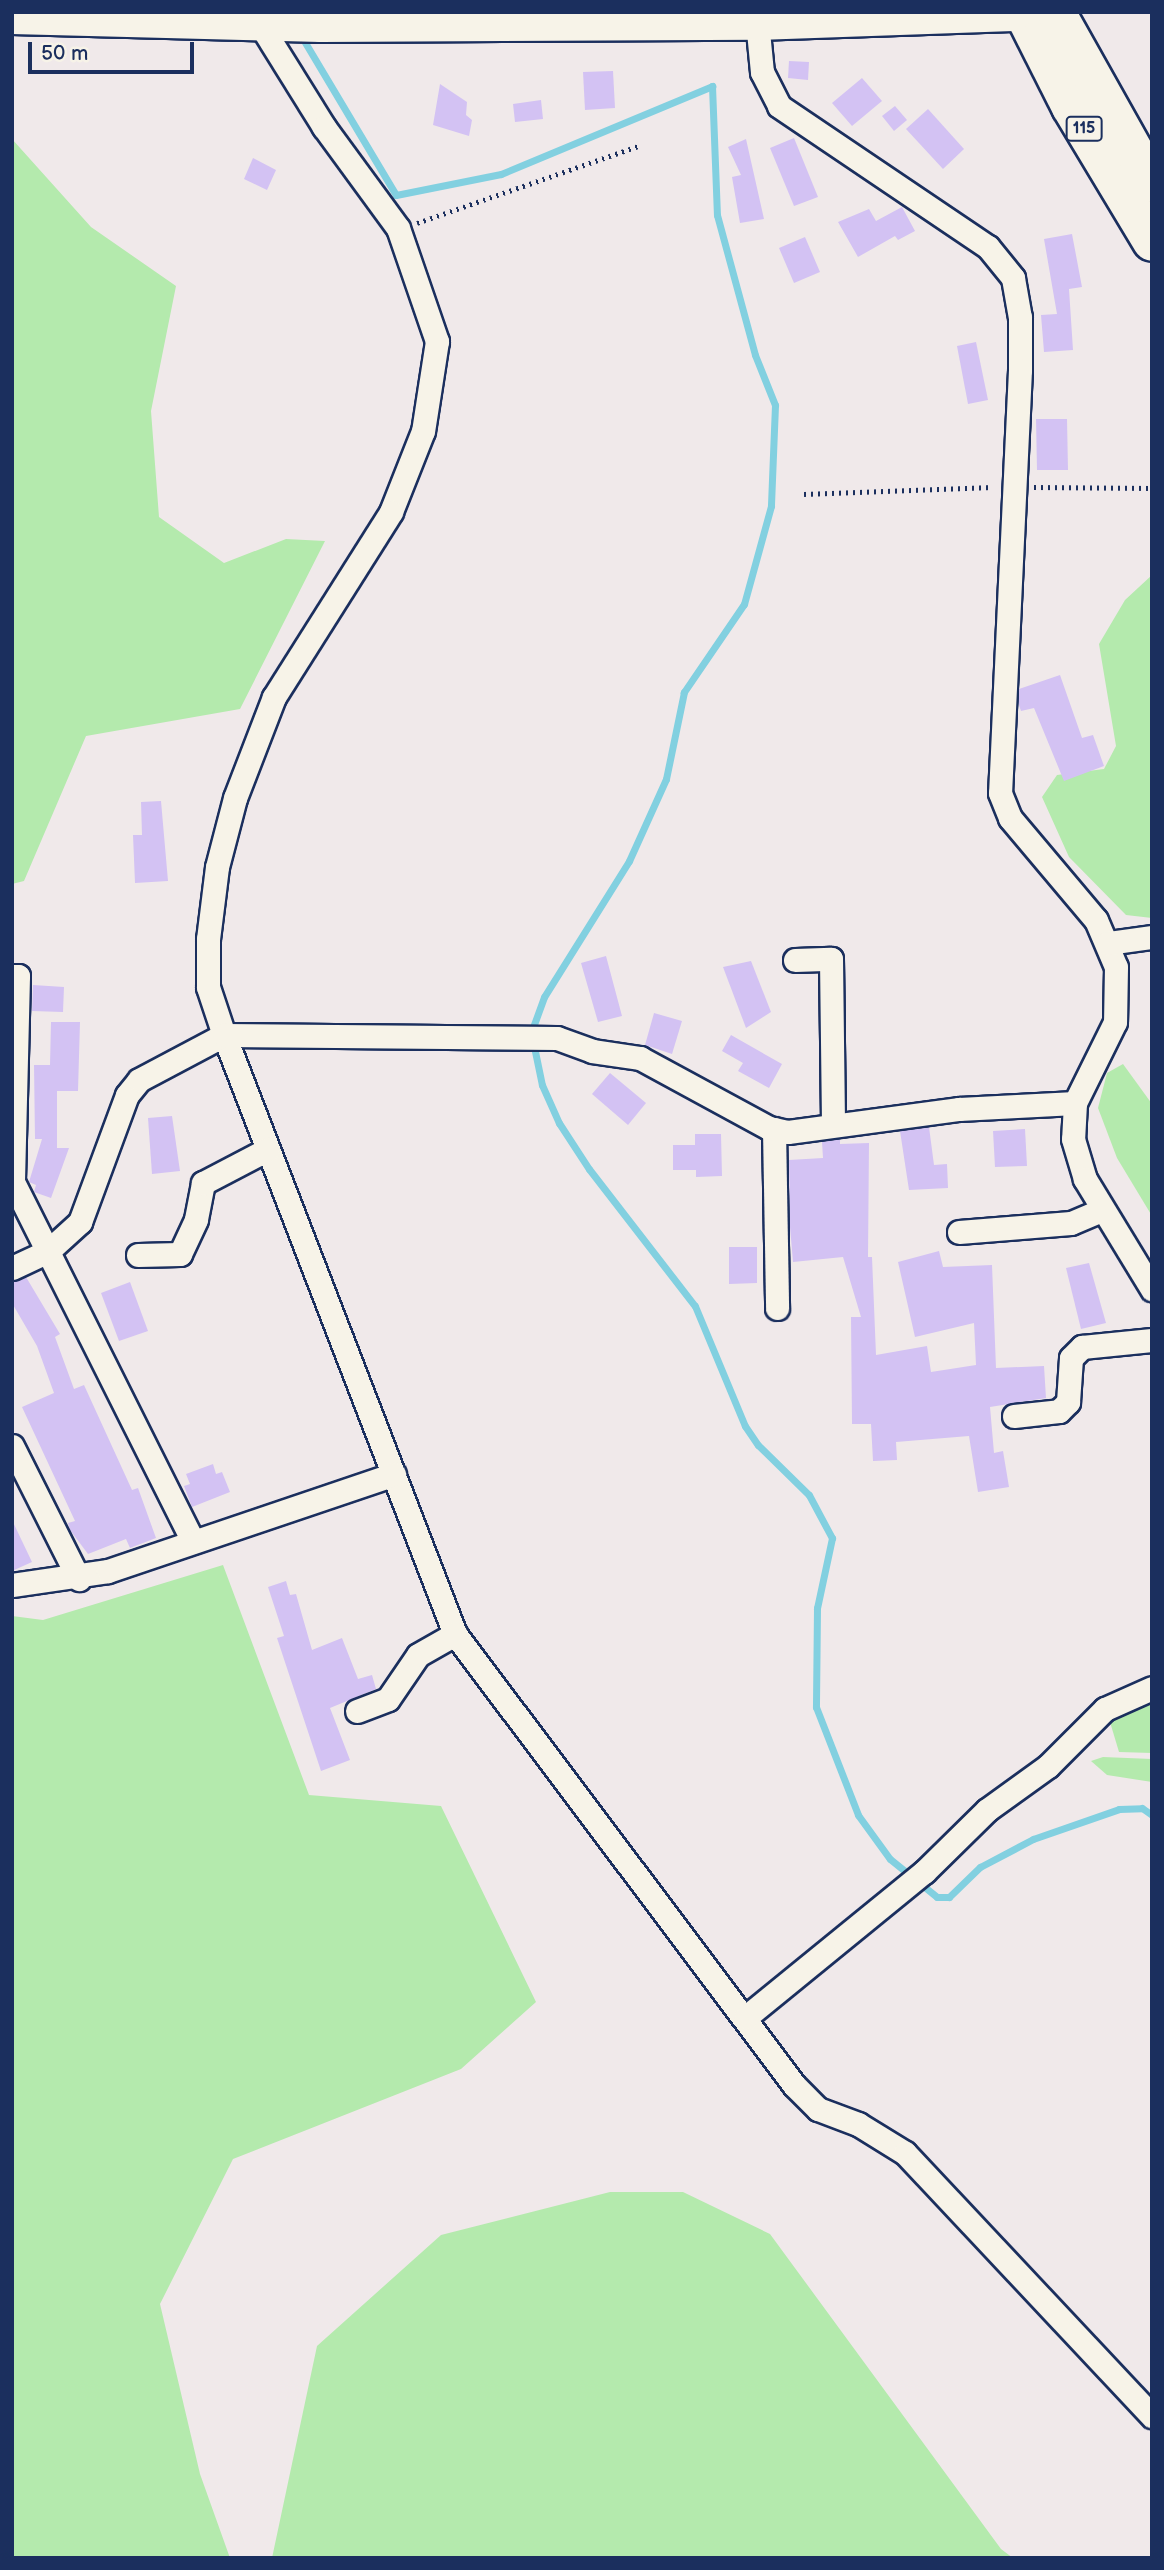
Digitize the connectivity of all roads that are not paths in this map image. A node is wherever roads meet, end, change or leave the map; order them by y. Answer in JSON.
{"nodes":[{"id":1,"x":1013,"y":12,"type":"edge"},
{"id":2,"x":1023,"y":12,"type":"edge"},
{"id":3,"x":1056,"y":12,"type":"edge"},
{"id":4,"x":12,"y":15,"type":"edge"},
{"id":5,"x":598,"y":16,"type":"edge"},
{"id":6,"x":321,"y":18,"type":"edge"},
{"id":7,"x":258,"y":21,"type":"junction"},
{"id":8,"x":757,"y":22,"type":"junction"},
{"id":9,"x":1152,"y":183,"type":"edge"},
{"id":10,"x":1152,"y":242,"type":"edge"},
{"id":11,"x":1152,"y":937,"type":"edge"},
{"id":12,"x":1108,"y":943,"type":"junction"},
{"id":13,"x":795,"y":960,"type":"dead end"},
{"id":14,"x":12,"y":976,"type":"edge"},
{"id":15,"x":224,"y":1035,"type":"junction"},
{"id":16,"x":1074,"y":1103,"type":"junction"},
{"id":17,"x":833,"y":1123,"type":"junction"},
{"id":18,"x":774,"y":1129,"type":"junction"},
{"id":19,"x":268,"y":1149,"type":"junction"},
{"id":20,"x":1102,"y":1210,"type":"junction"},
{"id":21,"x":959,"y":1232,"type":"dead end"},
{"id":22,"x":47,"y":1252,"type":"junction"},
{"id":23,"x":138,"y":1255,"type":"dead end"},
{"id":24,"x":12,"y":1268,"type":"edge"},
{"id":25,"x":1152,"y":1289,"type":"edge"},
{"id":26,"x":777,"y":1308,"type":"dead end"},
{"id":27,"x":1152,"y":1340,"type":"edge"},
{"id":28,"x":1014,"y":1416,"type":"dead end"},
{"id":29,"x":12,"y":1446,"type":"edge"},
{"id":30,"x":394,"y":1474,"type":"junction"},
{"id":31,"x":193,"y":1542,"type":"junction"},
{"id":32,"x":79,"y":1579,"type":"junction"},
{"id":33,"x":12,"y":1585,"type":"edge"},
{"id":34,"x":455,"y":1634,"type":"junction"},
{"id":35,"x":1152,"y":1688,"type":"edge"},
{"id":36,"x":357,"y":1711,"type":"dead end"},
{"id":37,"x":746,"y":2017,"type":"junction"},
{"id":38,"x":1152,"y":2416,"type":"edge"}],
"edges":[{"from":1,"to":8,"type":"highway"},
{"from":2,"to":10,"type":"highway","number":"115"},
{"from":3,"to":9,"type":"highway","number":"115"},
{"from":4,"to":7,"type":"highway"},
{"from":5,"to":6,"type":"highway"},
{"from":5,"to":8,"type":"highway"},
{"from":6,"to":7,"type":"highway"},
{"from":7,"to":15,"type":"street"},
{"from":8,"to":12,"type":"street"},
{"from":11,"to":12,"type":"street"},
{"from":12,"to":16,"type":"street"},
{"from":13,"to":17,"type":"street"},
{"from":14,"to":22,"type":"street"},
{"from":15,"to":18,"type":"street"},
{"from":15,"to":19,"type":"street"},
{"from":15,"to":22,"type":"street"},
{"from":16,"to":17,"type":"street"},
{"from":16,"to":20,"type":"street"},
{"from":17,"to":18,"type":"street"},
{"from":18,"to":26,"type":"street"},
{"from":19,"to":23,"type":"street"},
{"from":19,"to":30,"type":"street"},
{"from":20,"to":21,"type":"street"},
{"from":20,"to":25,"type":"street"},
{"from":22,"to":24,"type":"street"},
{"from":22,"to":31,"type":"street"},
{"from":27,"to":28,"type":"street"},
{"from":29,"to":32,"type":"street"},
{"from":30,"to":31,"type":"street"},
{"from":30,"to":34,"type":"street"},
{"from":31,"to":32,"type":"street"},
{"from":32,"to":33,"type":"street"},
{"from":34,"to":36,"type":"street"},
{"from":34,"to":37,"type":"street"},
{"from":35,"to":37,"type":"street"},
{"from":37,"to":38,"type":"street"}]}
